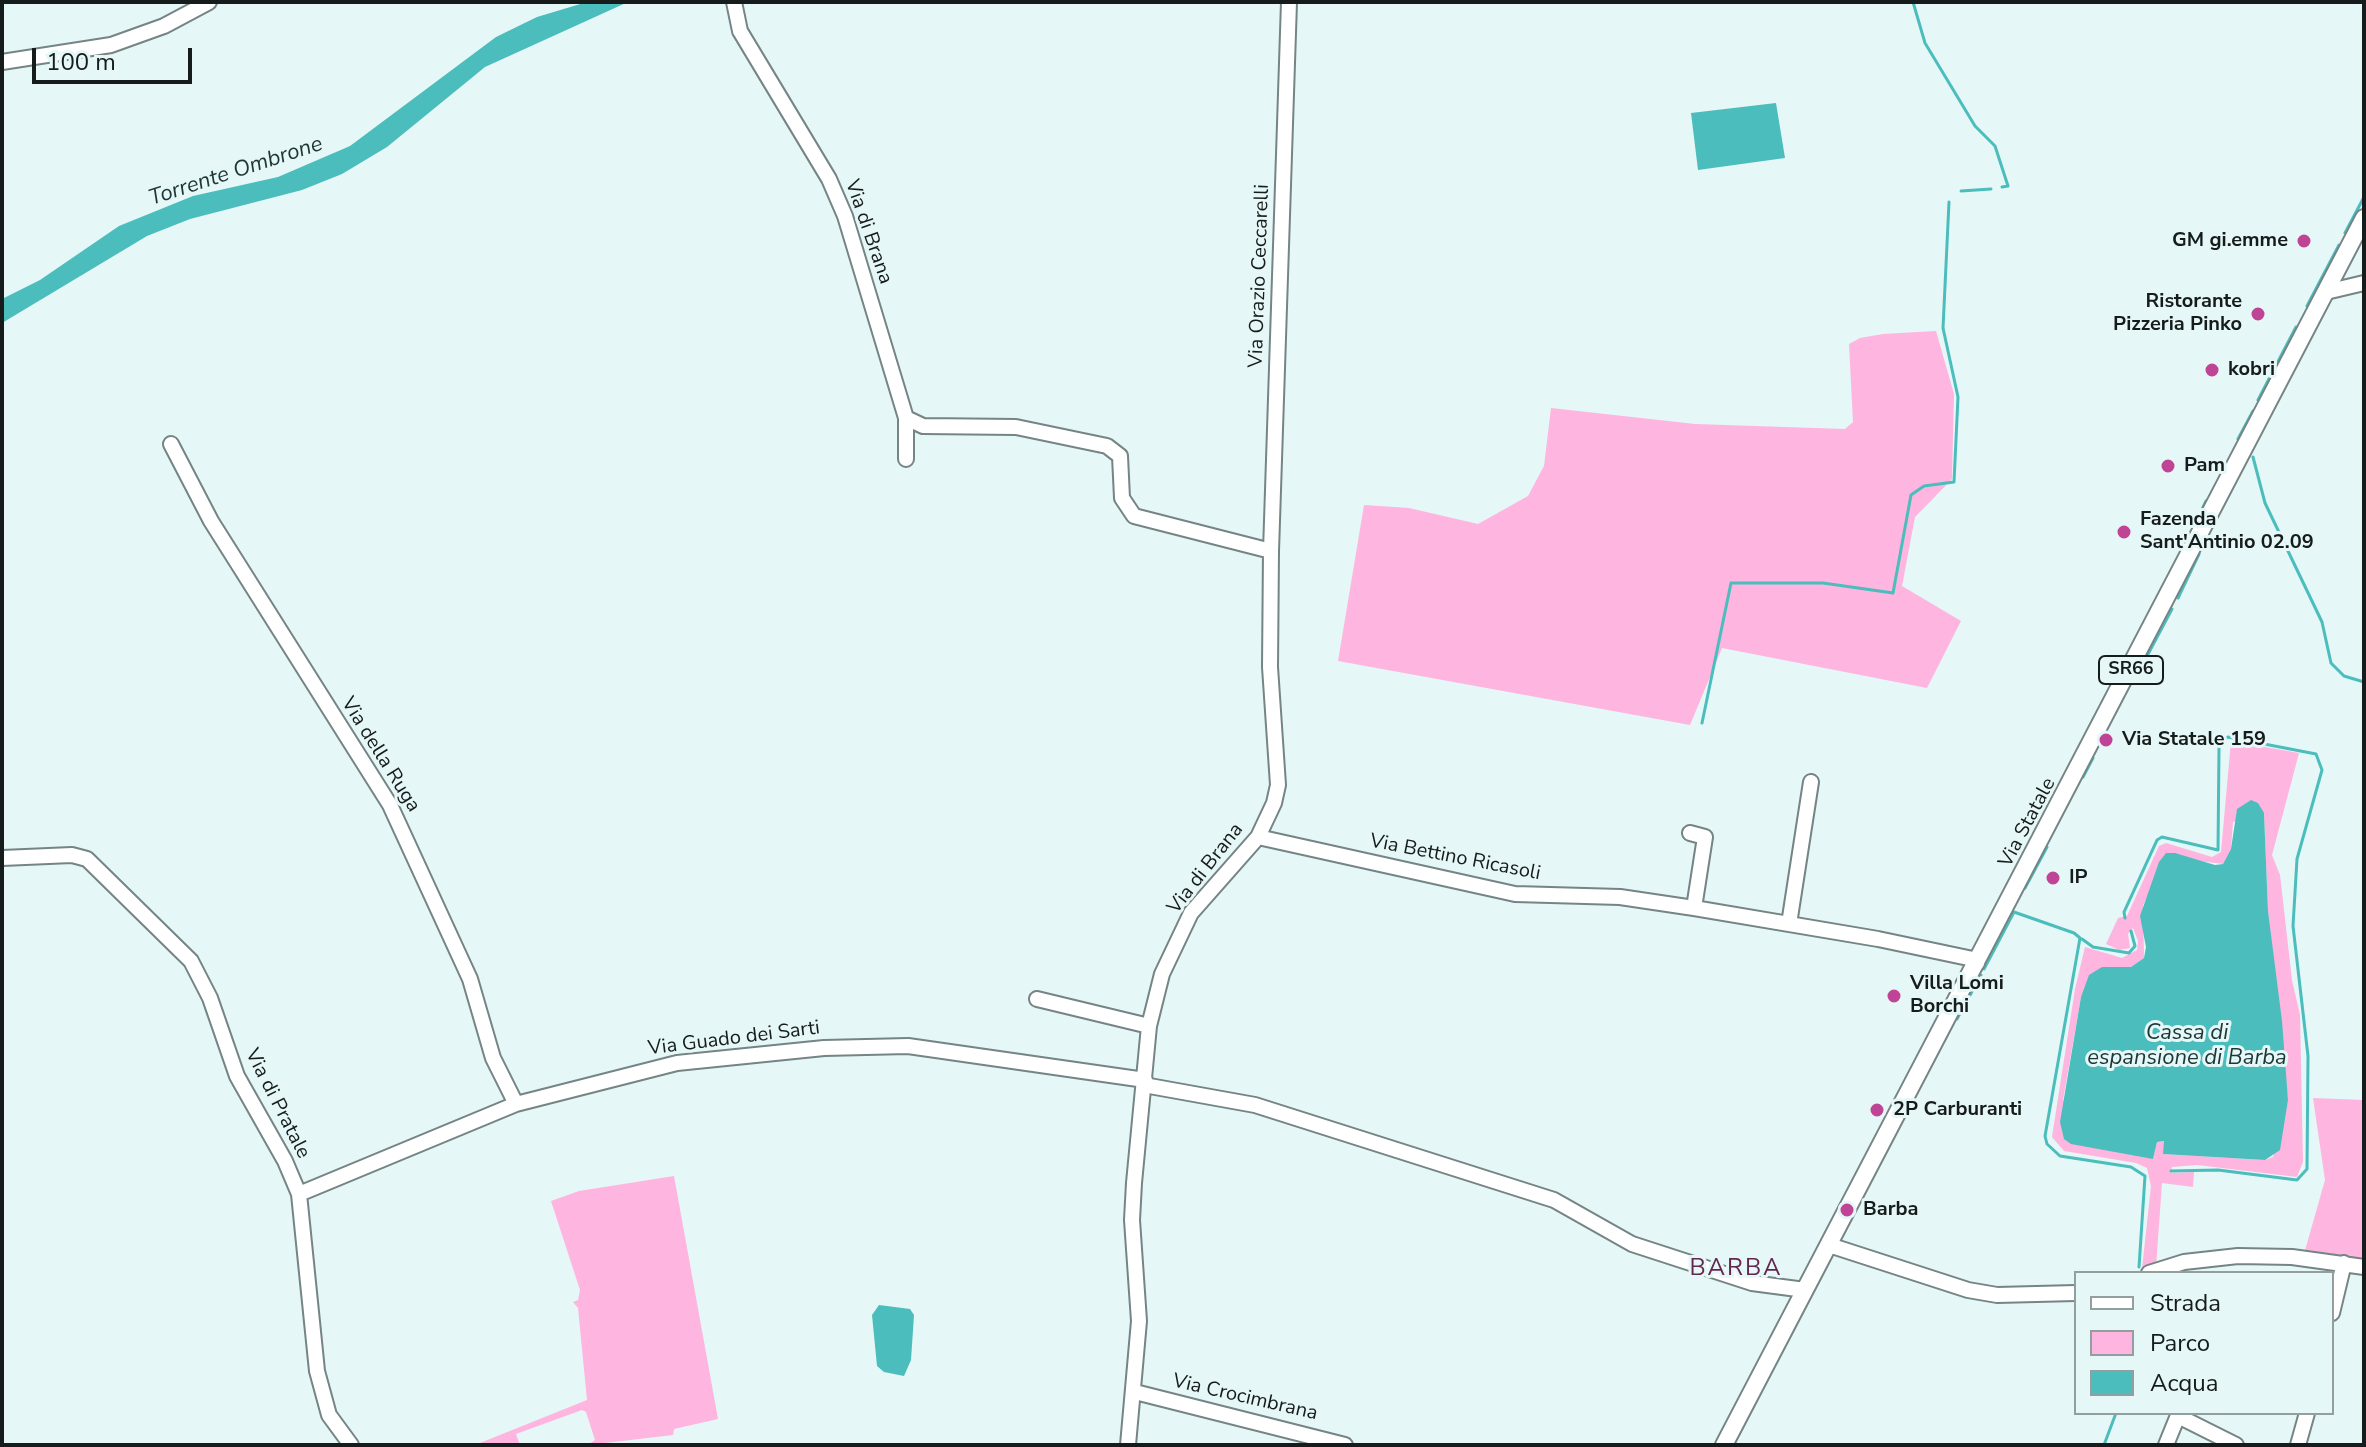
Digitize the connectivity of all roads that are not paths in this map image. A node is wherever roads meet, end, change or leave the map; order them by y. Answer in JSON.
{"nodes":[{"id":1,"x":209,"y":2,"type":"edge"},
{"id":2,"x":734,"y":2,"type":"edge"},
{"id":3,"x":1289,"y":2,"type":"edge"},
{"id":4,"x":2,"y":62,"type":"edge"},
{"id":5,"x":2364,"y":218,"type":"edge"},
{"id":6,"x":2364,"y":283,"type":"edge"},
{"id":7,"x":2326,"y":292,"type":"junction"},
{"id":8,"x":906,"y":418,"type":"junction"},
{"id":9,"x":171,"y":444,"type":"dead end"},
{"id":10,"x":906,"y":459,"type":"dead end"},
{"id":11,"x":1271,"y":551,"type":"junction"},
{"id":12,"x":1811,"y":782,"type":"dead end"},
{"id":13,"x":1690,"y":833,"type":"dead end"},
{"id":14,"x":1258,"y":837,"type":"junction"},
{"id":15,"x":2,"y":858,"type":"edge"},
{"id":16,"x":1694,"y":908,"type":"junction"},
{"id":17,"x":1789,"y":924,"type":"junction"},
{"id":18,"x":1977,"y":963,"type":"junction"},
{"id":19,"x":1037,"y":999,"type":"dead end"},
{"id":20,"x":1149,"y":1026,"type":"junction"},
{"id":21,"x":1145,"y":1082,"type":"junction"},
{"id":22,"x":516,"y":1104,"type":"junction"},
{"id":23,"x":299,"y":1194,"type":"junction"},
{"id":24,"x":1829,"y":1245,"type":"junction"},
{"id":25,"x":2344,"y":1263,"type":"junction"},
{"id":26,"x":2364,"y":1267,"type":"edge"},
{"id":27,"x":2155,"y":1271,"type":"edge"},
{"id":28,"x":1805,"y":1290,"type":"junction"},
{"id":29,"x":2074,"y":1293,"type":"edge"},
{"id":30,"x":2334,"y":1305,"type":"edge"},
{"id":31,"x":1135,"y":1392,"type":"junction"},
{"id":32,"x":2179,"y":1415,"type":"edge"},
{"id":33,"x":2306,"y":1415,"type":"edge"},
{"id":34,"x":351,"y":1445,"type":"edge"},
{"id":35,"x":1128,"y":1445,"type":"edge"},
{"id":36,"x":1345,"y":1445,"type":"edge"},
{"id":37,"x":1724,"y":1445,"type":"edge"},
{"id":38,"x":2166,"y":1445,"type":"edge"},
{"id":39,"x":2236,"y":1445,"type":"edge"},
{"id":40,"x":2298,"y":1445,"type":"edge"}],
"edges":[{"from":1,"to":4,"type":"street"},
{"from":2,"to":8,"type":"street","name":"Via di Brana"},
{"from":3,"to":11,"type":"street","name":"Via Orazio Ceccarelli"},
{"from":5,"to":7,"type":"main road","name":"Via Statale","number":"SR66"},
{"from":6,"to":7,"type":"street"},
{"from":7,"to":18,"type":"main road","name":"Via Statale","number":"SR66"},
{"from":8,"to":10,"type":"street","name":"Via di Brana"},
{"from":8,"to":11,"type":"street"},
{"from":9,"to":22,"type":"street","name":"Via della Ruga"},
{"from":11,"to":14,"type":"street","name":"Via di Brana"},
{"from":12,"to":17,"type":"street"},
{"from":13,"to":16,"type":"street"},
{"from":14,"to":16,"type":"street","name":"Via Bettino Ricasoli"},
{"from":14,"to":20,"type":"street","name":"Via di Brana"},
{"from":15,"to":23,"type":"street","name":"Via di Pratale"},
{"from":16,"to":17,"type":"street","name":"Via Bettino Ricasoli"},
{"from":17,"to":18,"type":"street","name":"Via Bettino Ricasoli"},
{"from":18,"to":24,"type":"main road","name":"Via Statale","number":"SR66"},
{"from":19,"to":20,"type":"street"},
{"from":20,"to":21,"type":"street","name":"Via di Brana"},
{"from":21,"to":22,"type":"street","name":"Via Guado dei Sarti"},
{"from":21,"to":28,"type":"street"},
{"from":21,"to":31,"type":"street","name":"Via di Brana"},
{"from":22,"to":23,"type":"street","name":"Via Guado dei Sarti"},
{"from":23,"to":34,"type":"street","name":"Via di Pratale"},
{"from":24,"to":28,"type":"main road","name":"Via Statale","number":"SR66"},
{"from":24,"to":29,"type":"street"},
{"from":25,"to":26,"type":"street"},
{"from":25,"to":27,"type":"street"},
{"from":25,"to":30,"type":"street"},
{"from":28,"to":37,"type":"main road","name":"Via Statale","number":"SR66"},
{"from":31,"to":35,"type":"street","name":"Via di Brana"},
{"from":31,"to":36,"type":"street","name":"Via Crocimbrana"},
{"from":32,"to":38,"type":"street"},
{"from":32,"to":39,"type":"street"},
{"from":33,"to":40,"type":"street"}]}
